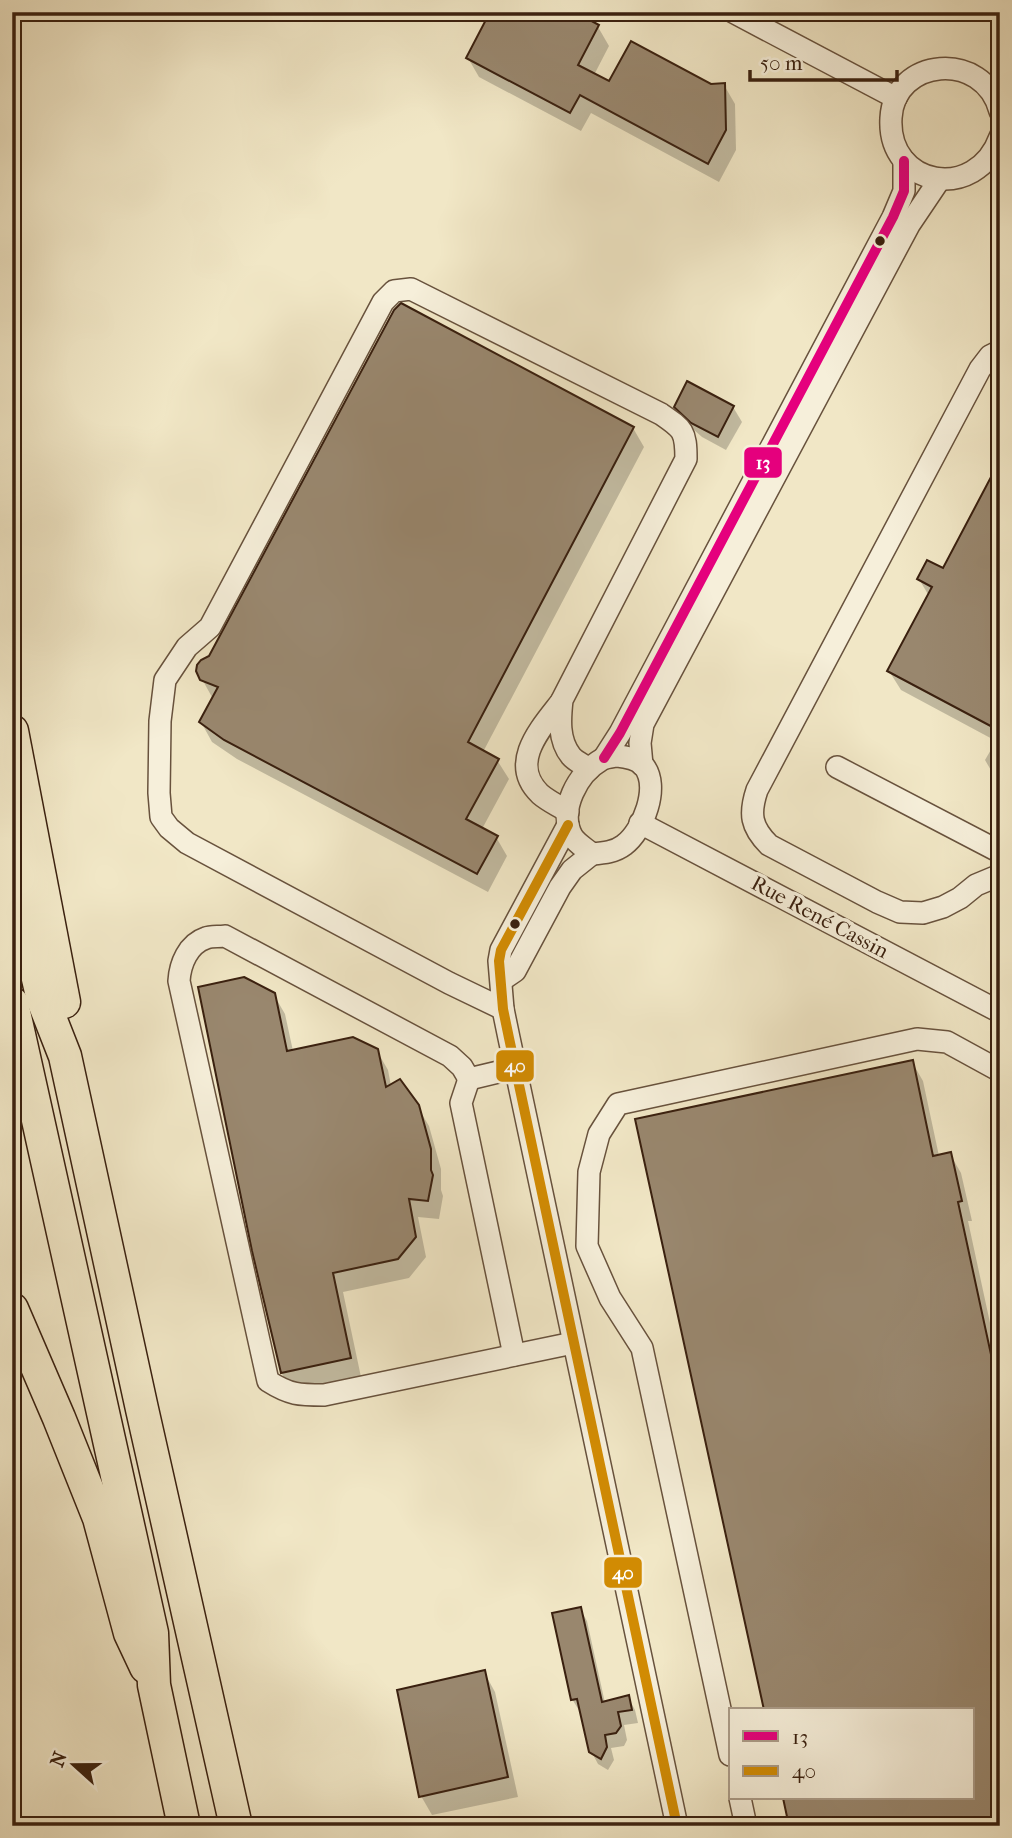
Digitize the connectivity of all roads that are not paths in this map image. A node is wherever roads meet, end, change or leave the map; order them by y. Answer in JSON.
{"nodes":[{"id":1,"x":733,"y":12,"type":"edge"},
{"id":2,"x":896,"y":98,"type":"junction"},
{"id":3,"x":998,"y":98,"type":"edge"},
{"id":4,"x":998,"y":146,"type":"edge"},
{"id":5,"x":904,"y":161,"type":"junction"},
{"id":6,"x":940,"y":179,"type":"junction"},
{"id":7,"x":1000,"y":351,"type":"edge"},
{"id":8,"x":562,"y":700,"type":"junction"},
{"id":9,"x":12,"y":731,"type":"edge"},
{"id":10,"x":597,"y":764,"type":"junction"},
{"id":11,"x":642,"y":765,"type":"junction"},
{"id":12,"x":837,"y":767,"type":"dead end"},
{"id":13,"x":568,"y":818,"type":"junction"},
{"id":14,"x":640,"y":823,"type":"junction"},
{"id":15,"x":1000,"y":852,"type":"edge"},
{"id":16,"x":593,"y":854,"type":"junction"},
{"id":17,"x":12,"y":868,"type":"edge"},
{"id":18,"x":1000,"y":875,"type":"edge"},
{"id":19,"x":502,"y":980,"type":"junction"},
{"id":20,"x":12,"y":1003,"type":"edge"},
{"id":21,"x":503,"y":1009,"type":"junction"},
{"id":22,"x":1000,"y":1012,"type":"edge"},
{"id":23,"x":65,"y":1056,"type":"junction"},
{"id":24,"x":515,"y":1068,"type":"junction"},
{"id":25,"x":1000,"y":1071,"type":"edge"},
{"id":26,"x":469,"y":1079,"type":"junction"},
{"id":27,"x":12,"y":1309,"type":"edge"},
{"id":28,"x":573,"y":1343,"type":"junction"},
{"id":29,"x":514,"y":1355,"type":"junction"},
{"id":30,"x":154,"y":1685,"type":"junction"},
{"id":31,"x":729,"y":1750,"type":"edge"},
{"id":32,"x":740,"y":1800,"type":"edge"},
{"id":33,"x":184,"y":1826,"type":"edge"},
{"id":34,"x":236,"y":1826,"type":"edge"},
{"id":35,"x":677,"y":1826,"type":"edge"},
{"id":36,"x":746,"y":1826,"type":"edge"}],
"edges":[{"from":1,"to":2,"type":"street"},
{"from":2,"to":3,"type":"street"},
{"from":2,"to":5,"type":"street"},
{"from":4,"to":6,"type":"street"},
{"from":5,"to":6,"type":"street"},
{"from":5,"to":10,"type":"street"},
{"from":6,"to":11,"type":"street"},
{"from":7,"to":18,"type":"street"},
{"from":8,"to":10,"type":"street"},
{"from":8,"to":13,"type":"street"},
{"from":8,"to":21,"type":"street"},
{"from":9,"to":23,"type":"highway"},
{"from":10,"to":11,"type":"street"},
{"from":10,"to":13,"type":"street"},
{"from":11,"to":14,"type":"street"},
{"from":12,"to":15,"type":"street"},
{"from":13,"to":16,"type":"street"},
{"from":13,"to":19,"type":"street"},
{"from":14,"to":16,"type":"street"},
{"from":14,"to":22,"type":"street","name":"Rue René Cassin"},
{"from":16,"to":19,"type":"street"},
{"from":17,"to":23,"type":"highway"},
{"from":19,"to":21,"type":"street"},
{"from":20,"to":30,"type":"highway"},
{"from":21,"to":24,"type":"street"},
{"from":23,"to":34,"type":"highway"},
{"from":24,"to":26,"type":"street"},
{"from":24,"to":28,"type":"street"},
{"from":25,"to":31,"type":"street"},
{"from":26,"to":29,"type":"street"},
{"from":26,"to":29,"type":"street"},
{"from":27,"to":30,"type":"highway"},
{"from":28,"to":29,"type":"street"},
{"from":28,"to":35,"type":"street"},
{"from":30,"to":33,"type":"highway"},
{"from":32,"to":36,"type":"street"}]}
